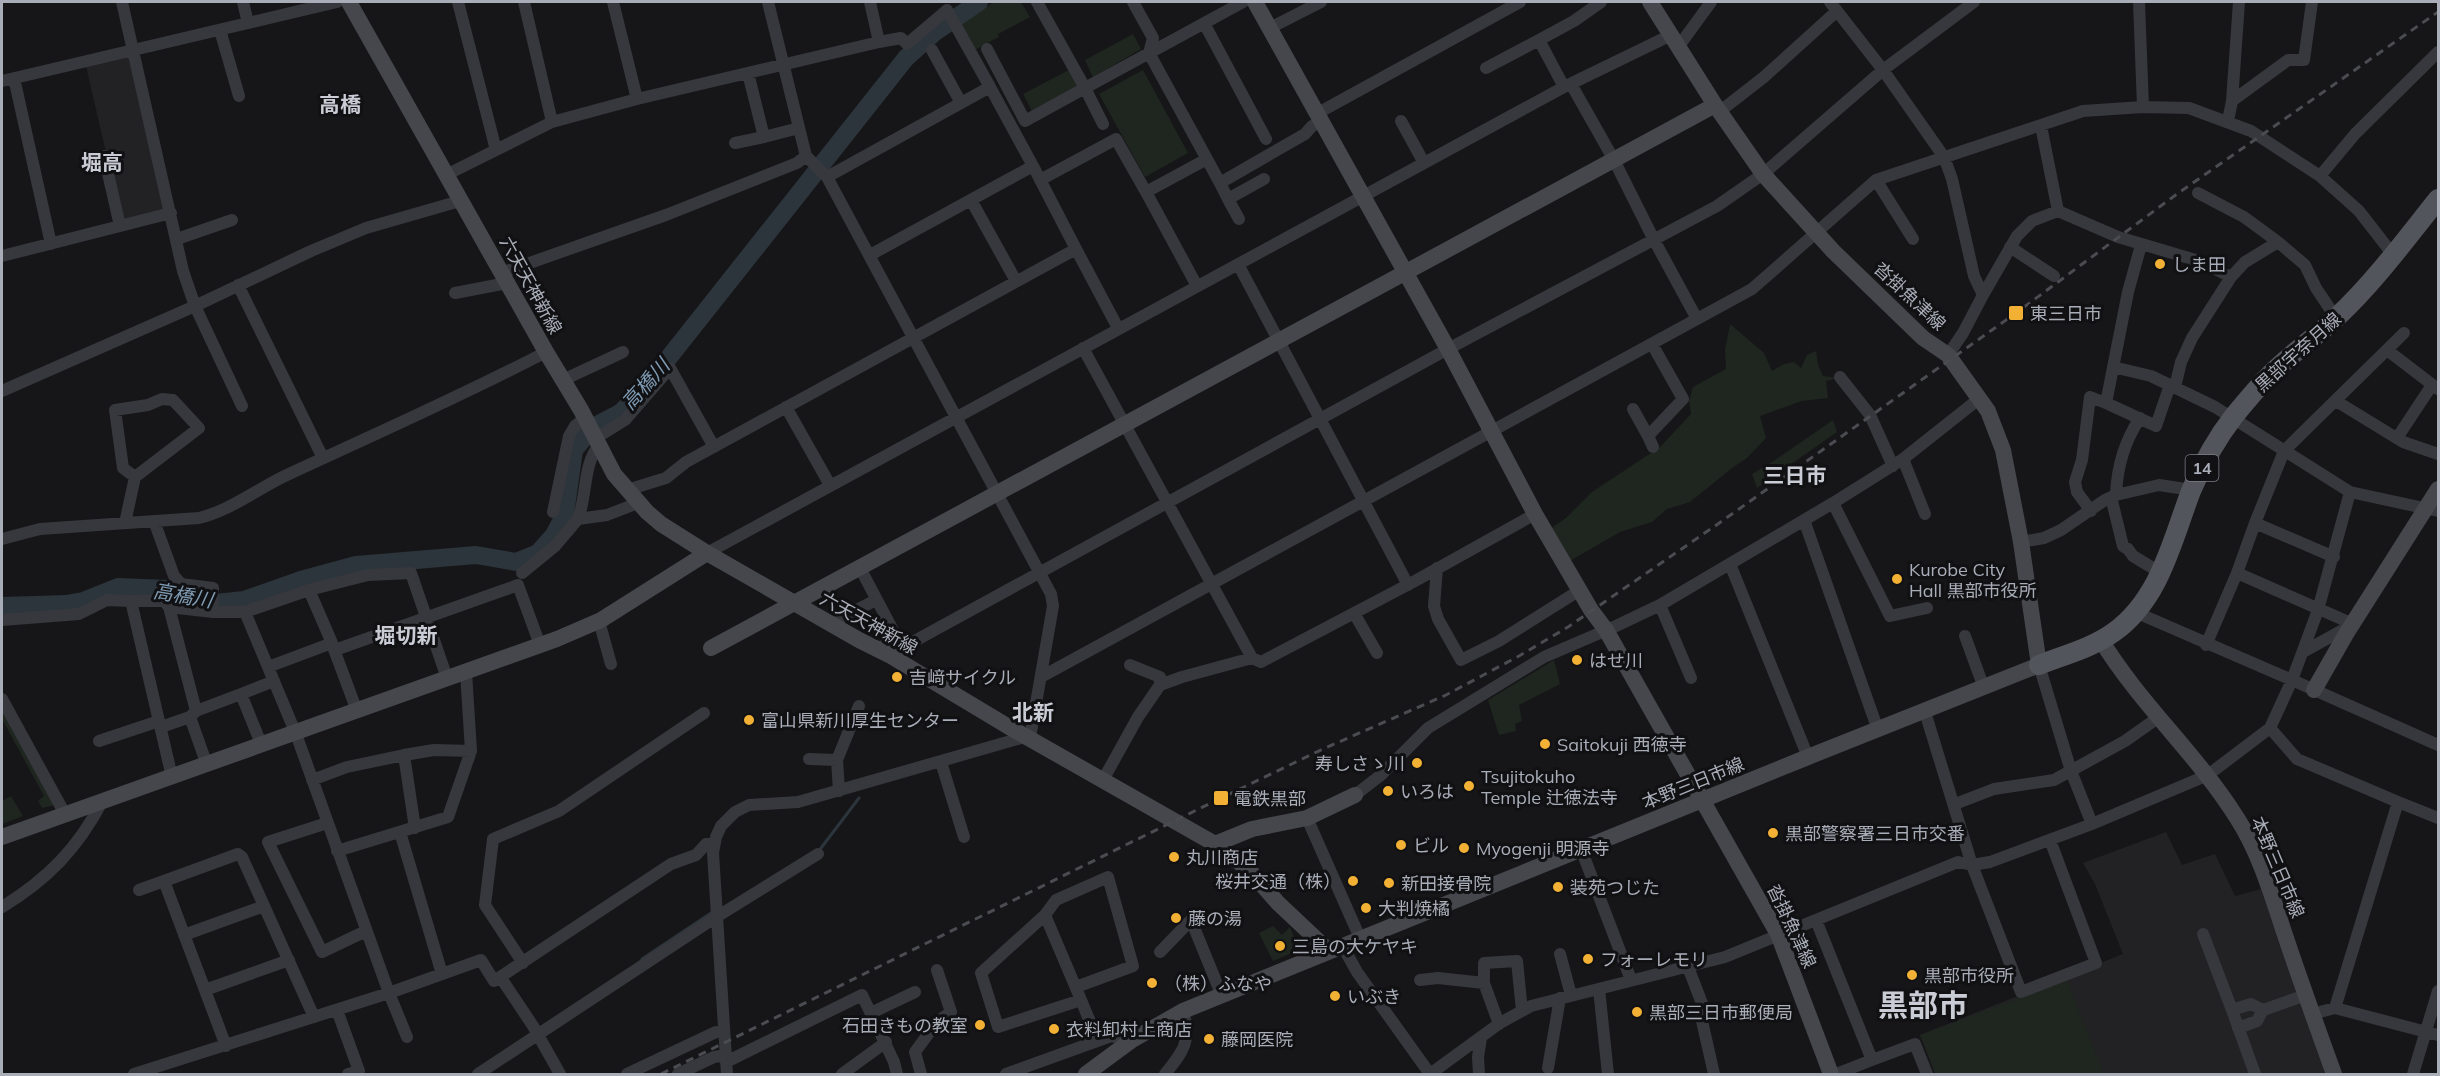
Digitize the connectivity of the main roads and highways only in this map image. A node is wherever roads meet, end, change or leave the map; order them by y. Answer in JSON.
{"nodes":[{"id":1,"x":349,"y":2,"type":"edge"},
{"id":2,"x":1255,"y":2,"type":"edge"},
{"id":3,"x":1650,"y":2,"type":"edge"},
{"id":4,"x":1717,"y":108,"type":"junction"},
{"id":5,"x":2438,"y":199,"type":"edge"},
{"id":6,"x":1406,"y":274,"type":"junction"},
{"id":7,"x":2439,"y":489,"type":"edge"},
{"id":8,"x":2432,"y":510,"type":"edge"},
{"id":9,"x":706,"y":553,"type":"junction"},
{"id":10,"x":795,"y":603,"type":"junction"},
{"id":11,"x":2101,"y":640,"type":"junction"},
{"id":12,"x":711,"y":648,"type":"dead end"},
{"id":13,"x":2039,"y":665,"type":"junction"},
{"id":14,"x":2314,"y":690,"type":"road end"},
{"id":15,"x":1354,"y":795,"type":"road end"},
{"id":16,"x":1704,"y":800,"type":"junction"},
{"id":17,"x":2,"y":837,"type":"edge"},
{"id":18,"x":1215,"y":844,"type":"junction"},
{"id":19,"x":1335,"y":948,"type":"junction"},
{"id":20,"x":1086,"y":1074,"type":"edge"},
{"id":21,"x":1831,"y":1074,"type":"edge"},
{"id":22,"x":2334,"y":1074,"type":"edge"}],
"edges":[{"from":1,"to":9,"type":"main road","name":"六天天神新線"},
{"from":2,"to":6,"type":"main road","name":"沓掛魚津線"},
{"from":3,"to":4,"type":"main road","name":"沓掛魚津線"},
{"from":4,"to":6,"type":"main road"},
{"from":4,"to":13,"type":"main road","name":"沓掛魚津線"},
{"from":5,"to":11,"type":"main road","name":"黒部宇奈月線","number":"14"},
{"from":6,"to":10,"type":"main road"},
{"from":6,"to":16,"type":"main road","name":"沓掛魚津線"},
{"from":7,"to":8,"type":"main road"},
{"from":8,"to":14,"type":"main road"},
{"from":9,"to":10,"type":"main road","name":"六天天神新線"},
{"from":9,"to":17,"type":"main road"},
{"from":10,"to":12,"type":"main road"},
{"from":10,"to":18,"type":"main road","name":"六天天神新線"},
{"from":11,"to":13,"type":"main road","name":"黒部宇奈月線","number":"14"},
{"from":11,"to":22,"type":"main road","name":"本野三日市線"},
{"from":13,"to":16,"type":"main road","name":"本野三日市線"},
{"from":15,"to":18,"type":"main road"},
{"from":16,"to":19,"type":"main road","name":"本野三日市線"},
{"from":16,"to":21,"type":"main road","name":"沓掛魚津線"},
{"from":18,"to":19,"type":"main road","name":"六天天神新線"},
{"from":19,"to":20,"type":"main road"}]}
